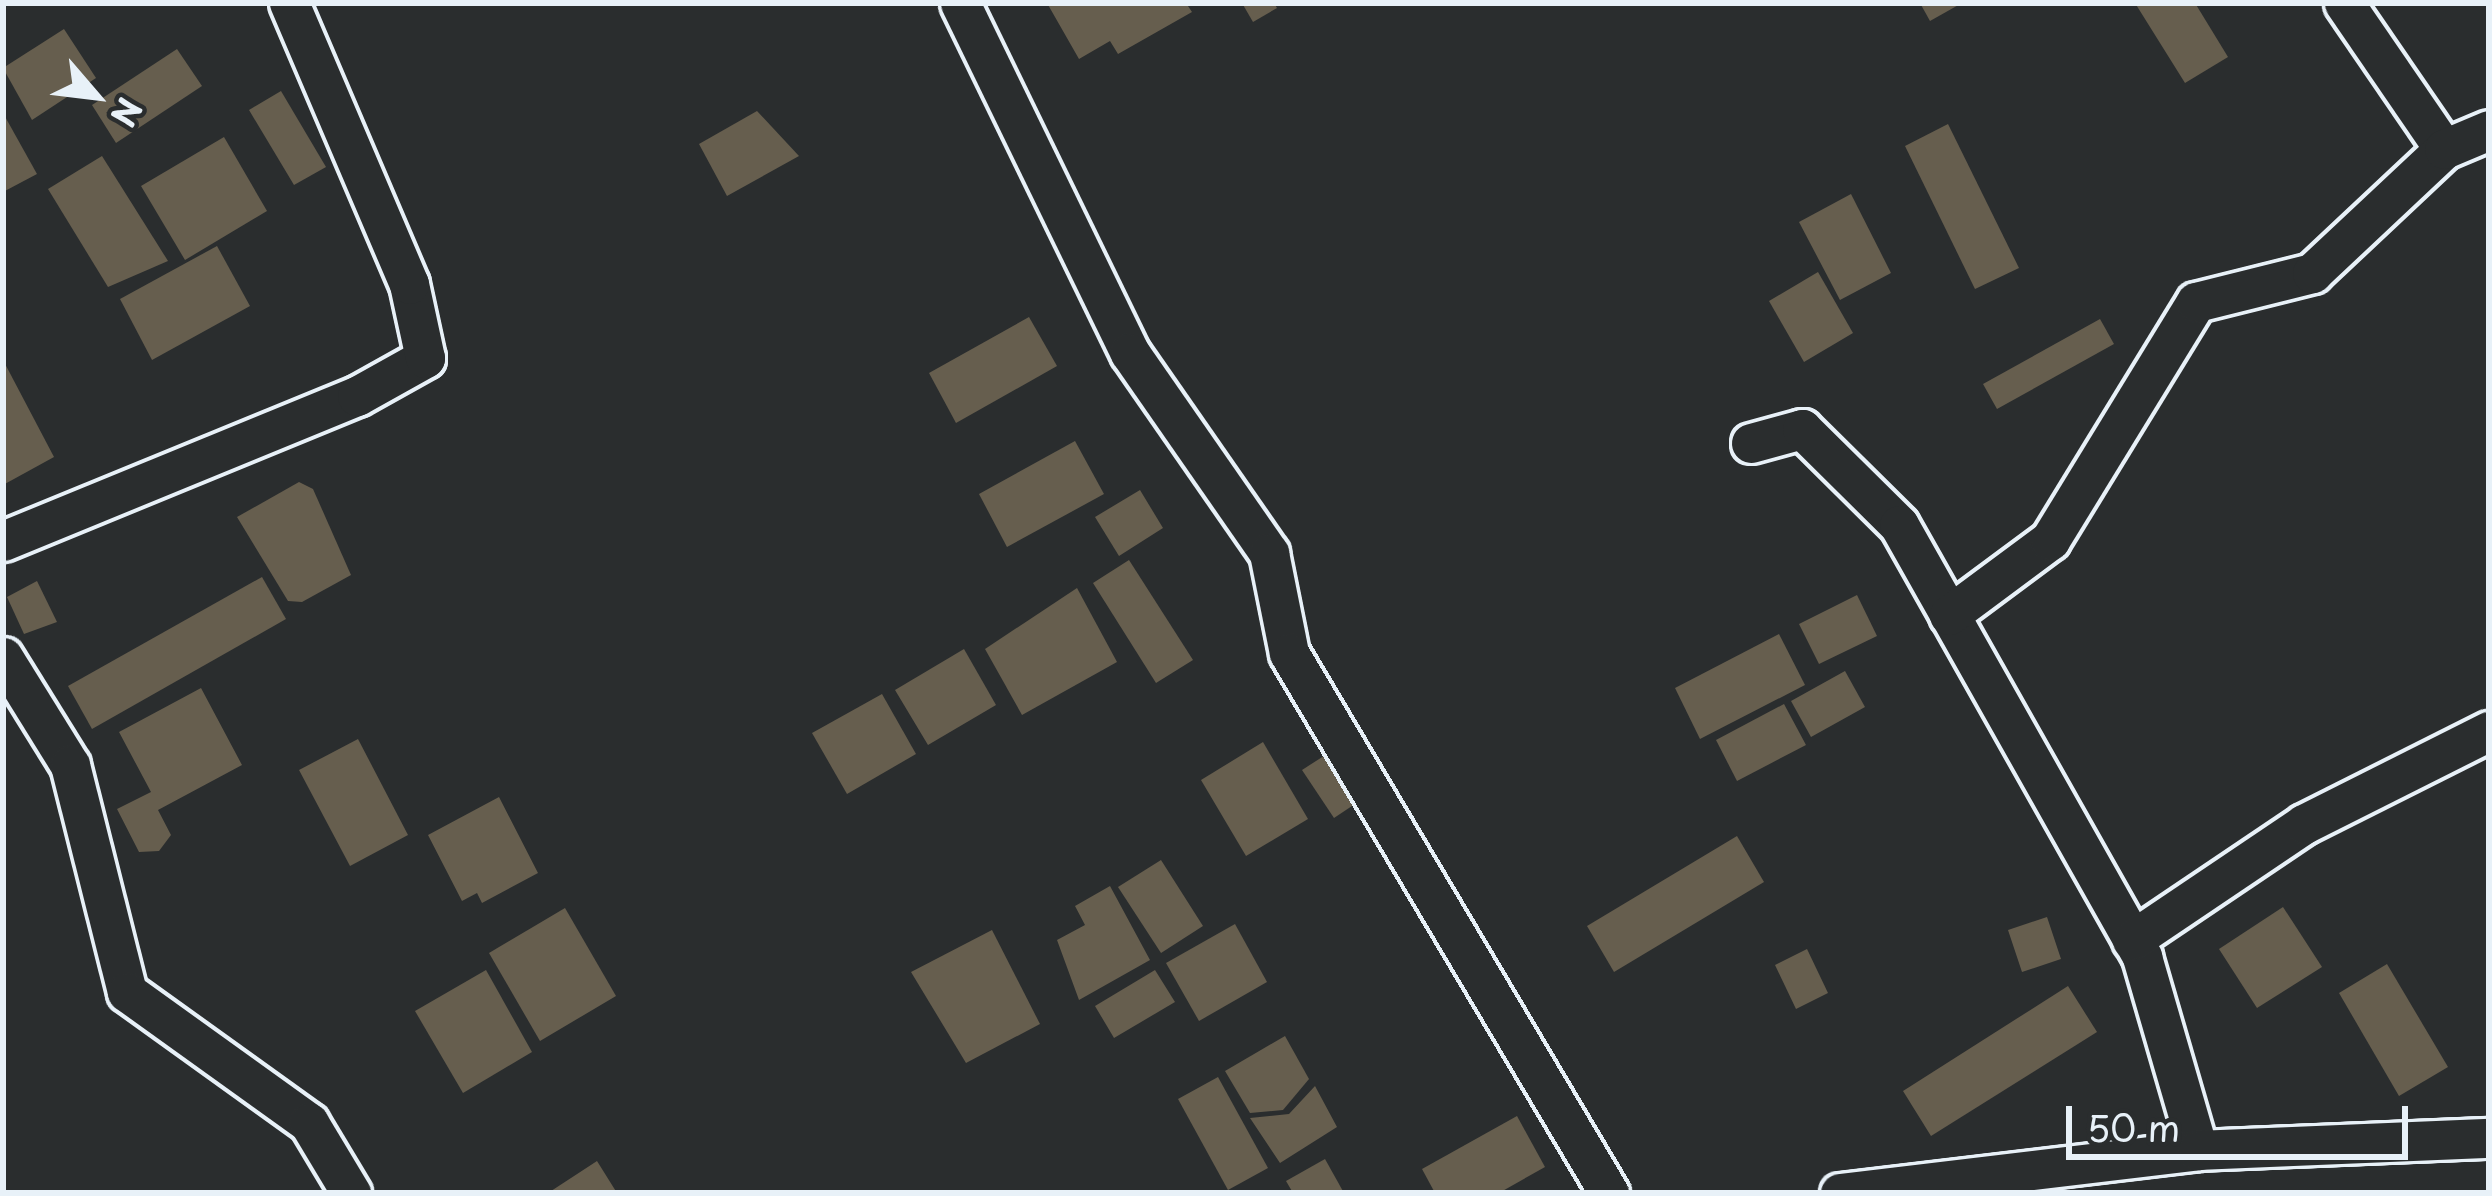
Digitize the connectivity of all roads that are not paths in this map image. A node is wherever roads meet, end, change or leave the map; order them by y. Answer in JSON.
{"nodes":[{"id":1,"x":289,"y":3,"type":"edge"},
{"id":2,"x":960,"y":3,"type":"edge"},
{"id":3,"x":2344,"y":3,"type":"edge"},
{"id":4,"x":2489,"y":130,"type":"edge"},
{"id":5,"x":2444,"y":149,"type":"junction"},
{"id":6,"x":1751,"y":443,"type":"dead end"},
{"id":7,"x":3,"y":541,"type":"edge"},
{"id":8,"x":1949,"y":615,"type":"junction"},
{"id":9,"x":3,"y":657,"type":"edge"},
{"id":10,"x":2489,"y":731,"type":"edge"},
{"id":11,"x":2132,"y":940,"type":"junction"},
{"id":12,"x":2489,"y":1138,"type":"edge"},
{"id":13,"x":2198,"y":1150,"type":"junction"},
{"id":14,"x":351,"y":1193,"type":"edge"},
{"id":15,"x":1609,"y":1193,"type":"edge"},
{"id":16,"x":1840,"y":1193,"type":"edge"}],
"edges":[{"from":1,"to":7,"type":"street"},
{"from":2,"to":15,"type":"street"},
{"from":3,"to":5,"type":"street"},
{"from":4,"to":5,"type":"street"},
{"from":5,"to":8,"type":"street"},
{"from":6,"to":8,"type":"street"},
{"from":8,"to":11,"type":"street"},
{"from":9,"to":14,"type":"street"},
{"from":10,"to":11,"type":"street"},
{"from":11,"to":13,"type":"street"},
{"from":12,"to":13,"type":"street"},
{"from":13,"to":16,"type":"street"}]}
